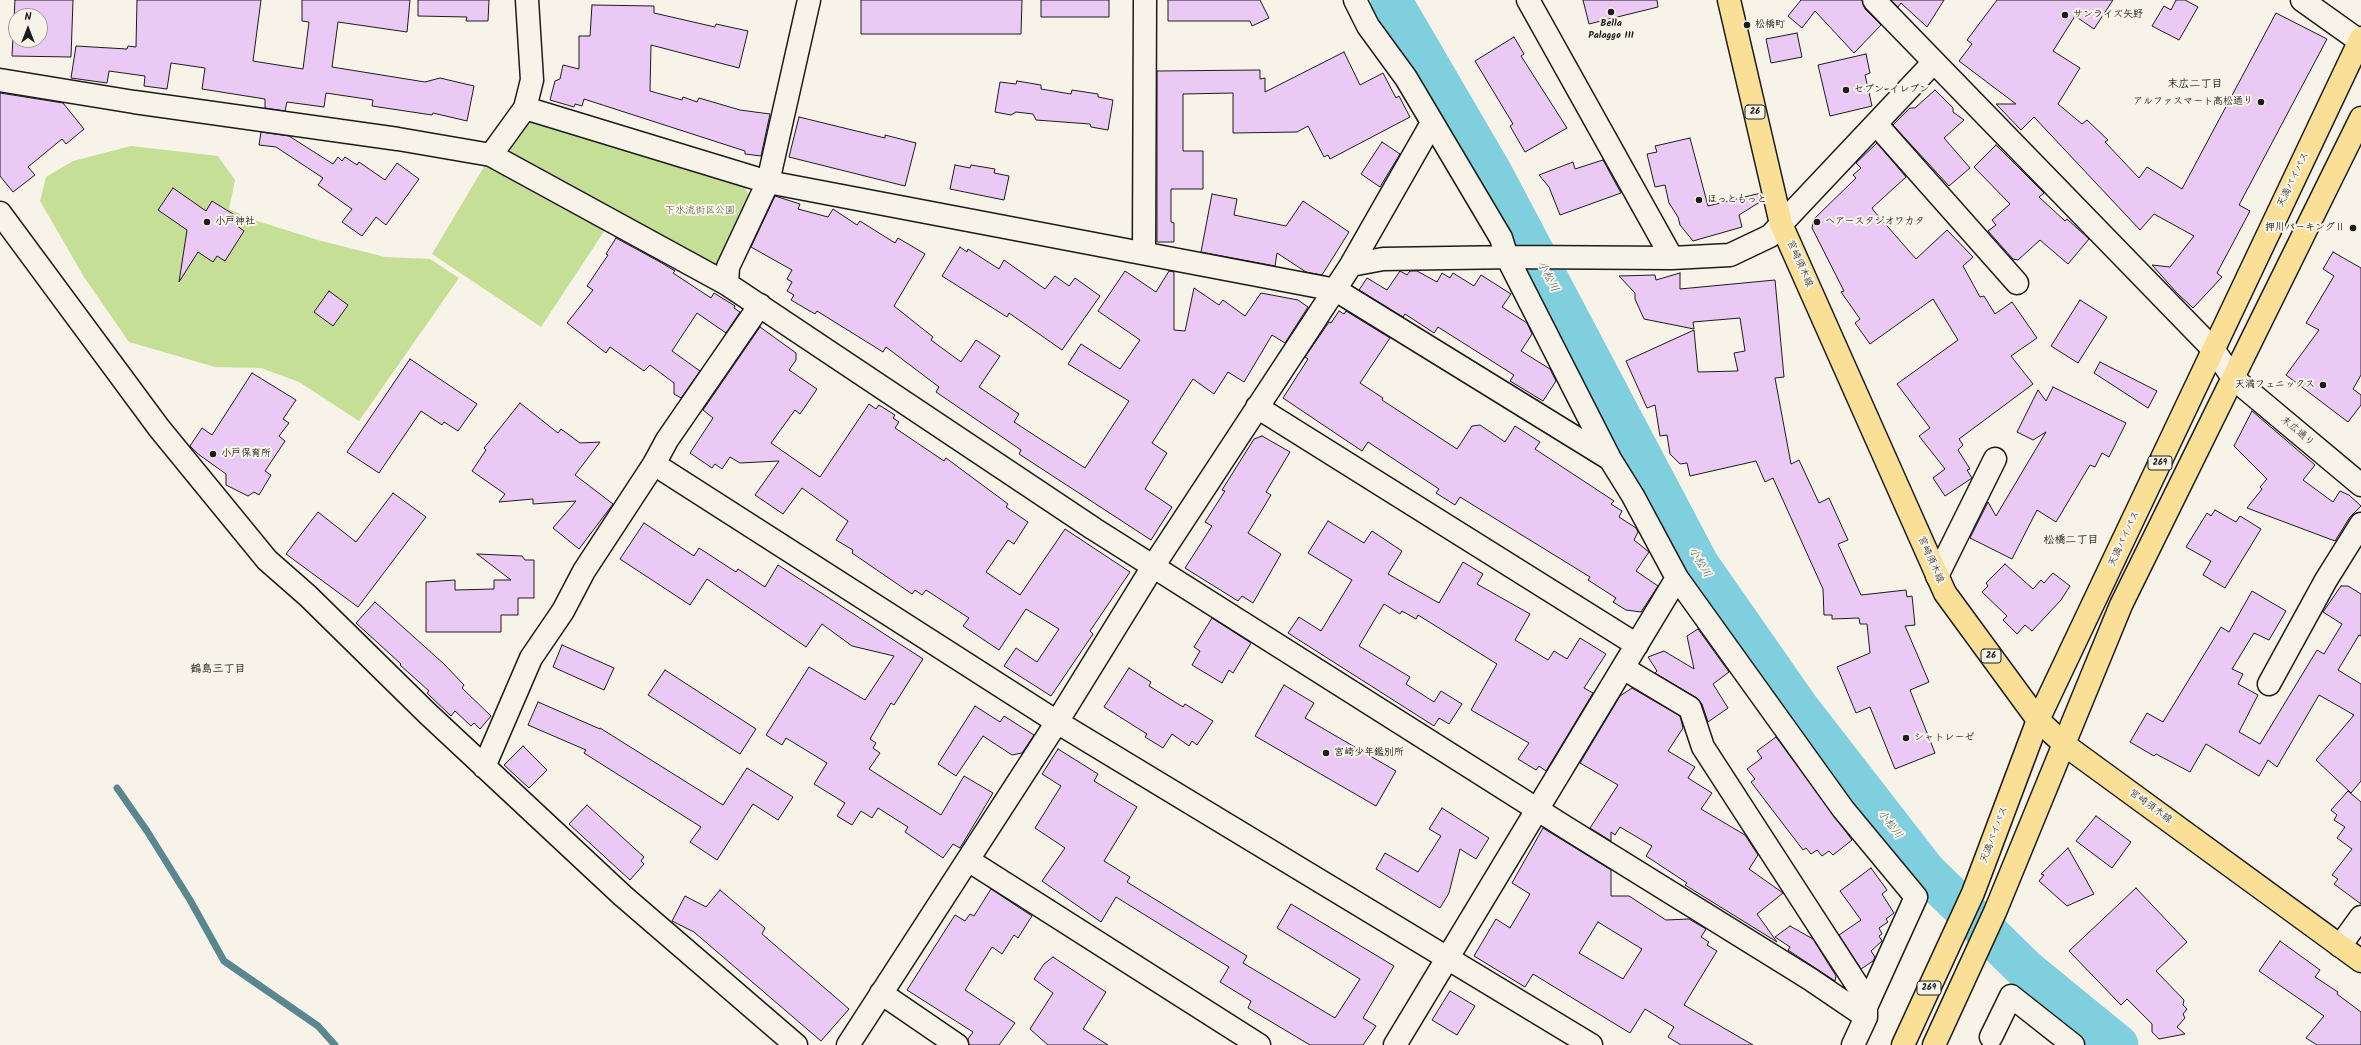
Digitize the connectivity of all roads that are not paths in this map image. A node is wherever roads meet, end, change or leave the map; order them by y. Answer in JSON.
{"nodes":[{"id":1,"x":527,"y":0,"type":"edge"},
{"id":2,"x":809,"y":0,"type":"edge"},
{"id":3,"x":1145,"y":0,"type":"edge"},
{"id":4,"x":1355,"y":0,"type":"edge"},
{"id":5,"x":1528,"y":0,"type":"edge"},
{"id":6,"x":1730,"y":0,"type":"edge"},
{"id":7,"x":1874,"y":0,"type":"edge"},
{"id":8,"x":2302,"y":0,"type":"edge"},
{"id":9,"x":2361,"y":40,"type":"edge"},
{"id":10,"x":1934,"y":62,"type":"junction"},
{"id":11,"x":0,"y":80,"type":"edge"},
{"id":12,"x":524,"y":108,"type":"junction"},
{"id":13,"x":2361,"y":118,"type":"edge"},
{"id":14,"x":1432,"y":123,"type":"junction"},
{"id":15,"x":1876,"y":124,"type":"junction"},
{"id":16,"x":491,"y":155,"type":"junction"},
{"id":17,"x":768,"y":182,"type":"junction"},
{"id":18,"x":0,"y":213,"type":"edge"},
{"id":19,"x":1781,"y":224,"type":"junction"},
{"id":20,"x":1144,"y":252,"type":"junction"},
{"id":21,"x":1511,"y":257,"type":"junction"},
{"id":22,"x":1672,"y":258,"type":"junction"},
{"id":23,"x":1352,"y":265,"type":"junction"},
{"id":24,"x":2017,"y":283,"type":"dead end"},
{"id":25,"x":727,"y":284,"type":"junction"},
{"id":26,"x":1336,"y":290,"type":"junction"},
{"id":27,"x":760,"y":305,"type":"junction"},
{"id":28,"x":2213,"y":348,"type":"junction"},
{"id":29,"x":2234,"y":378,"type":"junction"},
{"id":30,"x":1257,"y":407,"type":"junction"},
{"id":31,"x":1610,"y":459,"type":"junction"},
{"id":32,"x":1995,"y":459,"type":"dead end"},
{"id":33,"x":654,"y":464,"type":"junction"},
{"id":34,"x":2361,"y":485,"type":"edge"},
{"id":35,"x":2361,"y":524,"type":"edge"},
{"id":36,"x":1154,"y":565,"type":"junction"},
{"id":37,"x":1937,"y":576,"type":"junction"},
{"id":38,"x":1677,"y":578,"type":"junction"},
{"id":39,"x":1637,"y":645,"type":"junction"},
{"id":40,"x":1623,"y":668,"type":"junction"},
{"id":41,"x":2269,"y":684,"type":"dead end"},
{"id":42,"x":2038,"y":720,"type":"junction"},
{"id":43,"x":1057,"y":722,"type":"junction"},
{"id":44,"x":2065,"y":745,"type":"junction"},
{"id":45,"x":484,"y":767,"type":"junction"},
{"id":46,"x":1539,"y":809,"type":"junction"},
{"id":47,"x":968,"y":860,"type":"junction"},
{"id":48,"x":2361,"y":917,"type":"edge"},
{"id":49,"x":2340,"y":946,"type":"junction"},
{"id":50,"x":1448,"y":959,"type":"junction"},
{"id":51,"x":2361,"y":961,"type":"edge"},
{"id":52,"x":881,"y":993,"type":"junction"},
{"id":53,"x":1866,"y":1012,"type":"junction"},
{"id":54,"x":1993,"y":1042,"type":"edge"},
{"id":55,"x":796,"y":1045,"type":"edge"},
{"id":56,"x":848,"y":1045,"type":"edge"},
{"id":57,"x":957,"y":1045,"type":"edge"},
{"id":58,"x":1259,"y":1045,"type":"edge"},
{"id":59,"x":1395,"y":1045,"type":"edge"},
{"id":60,"x":1591,"y":1045,"type":"edge"},
{"id":61,"x":1854,"y":1045,"type":"edge"},
{"id":62,"x":1903,"y":1045,"type":"edge"},
{"id":63,"x":1934,"y":1045,"type":"edge"},
{"id":64,"x":2073,"y":1045,"type":"edge"}],
"edges":[{"from":1,"to":12,"type":"street"},
{"from":2,"to":17,"type":"street"},
{"from":3,"to":20,"type":"street"},
{"from":4,"to":14,"type":"street"},
{"from":5,"to":22,"type":"street"},
{"from":6,"to":19,"type":"main road","name":"宮崎須木線","number":"26"},
{"from":7,"to":10,"type":"street","name":"末広通り"},
{"from":8,"to":9,"type":"street"},
{"from":9,"to":28,"type":"main road","name":"天満バイパス","number":"269"},
{"from":10,"to":15,"type":"street"},
{"from":10,"to":28,"type":"street","name":"末広通り"},
{"from":11,"to":16,"type":"street"},
{"from":12,"to":16,"type":"street"},
{"from":12,"to":17,"type":"street"},
{"from":13,"to":29,"type":"main road","number":"269"},
{"from":14,"to":21,"type":"street"},
{"from":14,"to":23,"type":"street"},
{"from":15,"to":19,"type":"street"},
{"from":15,"to":24,"type":"street"},
{"from":16,"to":25,"type":"street"},
{"from":17,"to":20,"type":"street"},
{"from":17,"to":25,"type":"street"},
{"from":18,"to":45,"type":"street"},
{"from":19,"to":22,"type":"street"},
{"from":19,"to":37,"type":"main road","name":"宮崎須木線","number":"26"},
{"from":20,"to":26,"type":"street"},
{"from":21,"to":22,"type":"street"},
{"from":21,"to":23,"type":"street"},
{"from":21,"to":31,"type":"street"},
{"from":23,"to":26,"type":"street"},
{"from":25,"to":27,"type":"street"},
{"from":26,"to":30,"type":"street"},
{"from":26,"to":31,"type":"street"},
{"from":27,"to":33,"type":"street"},
{"from":27,"to":36,"type":"street"},
{"from":28,"to":29,"type":"street","name":"末広通り"},
{"from":28,"to":42,"type":"main road","name":"天満バイパス","number":"269"},
{"from":29,"to":34,"type":"street","name":"末広通り"},
{"from":29,"to":44,"type":"main road","number":"269"},
{"from":30,"to":36,"type":"street"},
{"from":30,"to":39,"type":"street"},
{"from":31,"to":38,"type":"street"},
{"from":32,"to":37,"type":"street"},
{"from":33,"to":43,"type":"street"},
{"from":33,"to":45,"type":"street"},
{"from":35,"to":41,"type":"street"},
{"from":36,"to":43,"type":"street"},
{"from":36,"to":46,"type":"street"},
{"from":37,"to":42,"type":"main road","name":"宮崎須木線","number":"26"},
{"from":38,"to":39,"type":"street"},
{"from":38,"to":53,"type":"street"},
{"from":39,"to":40,"type":"street"},
{"from":40,"to":46,"type":"street"},
{"from":40,"to":53,"type":"street"},
{"from":42,"to":44,"type":"main road","name":"宮崎須木線","number":"26"},
{"from":42,"to":62,"type":"main road","name":"天満バイパス","number":"269"},
{"from":43,"to":47,"type":"street"},
{"from":43,"to":50,"type":"street"},
{"from":44,"to":49,"type":"main road","name":"宮崎須木線","number":"26"},
{"from":44,"to":63,"type":"main road","number":"269"},
{"from":45,"to":55,"type":"street"},
{"from":46,"to":50,"type":"street"},
{"from":46,"to":53,"type":"street"},
{"from":47,"to":52,"type":"street"},
{"from":47,"to":58,"type":"street"},
{"from":48,"to":49,"type":"street"},
{"from":49,"to":51,"type":"main road","name":"宮崎須木線","number":"26"},
{"from":50,"to":59,"type":"street"},
{"from":50,"to":60,"type":"street"},
{"from":52,"to":56,"type":"street"},
{"from":52,"to":57,"type":"street"},
{"from":53,"to":61,"type":"street"},
{"from":54,"to":64,"type":"street"}]}
